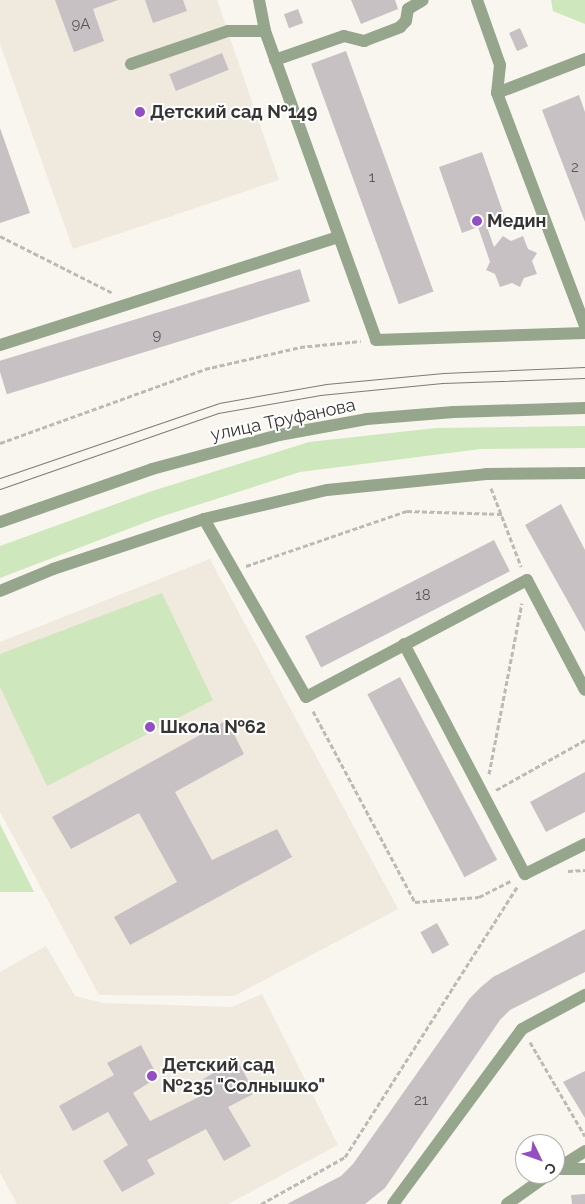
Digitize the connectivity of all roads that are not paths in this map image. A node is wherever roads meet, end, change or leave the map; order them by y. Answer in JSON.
{"nodes":[{"id":1,"x":259,"y":0,"type":"edge"},
{"id":2,"x":423,"y":0,"type":"edge"},
{"id":3,"x":477,"y":0,"type":"edge"},
{"id":4,"x":265,"y":31,"type":"junction"},
{"id":5,"x":585,"y":59,"type":"edge"},
{"id":6,"x":275,"y":60,"type":"junction"},
{"id":7,"x":131,"y":64,"type":"dead end"},
{"id":8,"x":497,"y":93,"type":"junction"},
{"id":9,"x":338,"y":237,"type":"junction"},
{"id":10,"x":585,"y":326,"type":"edge"},
{"id":11,"x":585,"y":333,"type":"edge"},
{"id":12,"x":0,"y":345,"type":"edge"},
{"id":13,"x":585,"y":408,"type":"edge"},
{"id":14,"x":585,"y":473,"type":"edge"},
{"id":15,"x":204,"y":519,"type":"junction"},
{"id":16,"x":0,"y":522,"type":"edge"},
{"id":17,"x":0,"y":591,"type":"edge"},
{"id":18,"x":404,"y":644,"type":"junction"},
{"id":19,"x":585,"y":690,"type":"edge"},
{"id":20,"x":585,"y":844,"type":"edge"},
{"id":21,"x":585,"y":995,"type":"edge"},
{"id":22,"x":585,"y":1151,"type":"edge"},
{"id":23,"x":565,"y":1164,"type":"edge"},
{"id":24,"x":585,"y":1169,"type":"edge"},
{"id":25,"x":565,"y":1170,"type":"edge"},
{"id":26,"x":535,"y":1184,"type":"edge"},
{"id":27,"x":526,"y":1191,"type":"junction"},
{"id":28,"x":393,"y":1204,"type":"edge"},
{"id":29,"x":507,"y":1204,"type":"edge"},
{"id":30,"x":525,"y":1204,"type":"edge"}],
"edges":[{"from":1,"to":4,"type":"street"},
{"from":2,"to":6,"type":"street"},
{"from":3,"to":8,"type":"street"},
{"from":4,"to":6,"type":"street"},
{"from":4,"to":7,"type":"street"},
{"from":5,"to":8,"type":"street"},
{"from":6,"to":9,"type":"street"},
{"from":8,"to":10,"type":"street"},
{"from":9,"to":11,"type":"street"},
{"from":9,"to":12,"type":"street"},
{"from":13,"to":16,"type":"street","name":"улица Труфанова"},
{"from":14,"to":15,"type":"street"},
{"from":15,"to":17,"type":"street"},
{"from":15,"to":18,"type":"street"},
{"from":18,"to":19,"type":"street"},
{"from":18,"to":20,"type":"street"},
{"from":21,"to":28,"type":"street"},
{"from":22,"to":23,"type":"street"},
{"from":24,"to":25,"type":"street"},
{"from":26,"to":27,"type":"street"},
{"from":27,"to":29,"type":"street"},
{"from":27,"to":30,"type":"street"}]}
